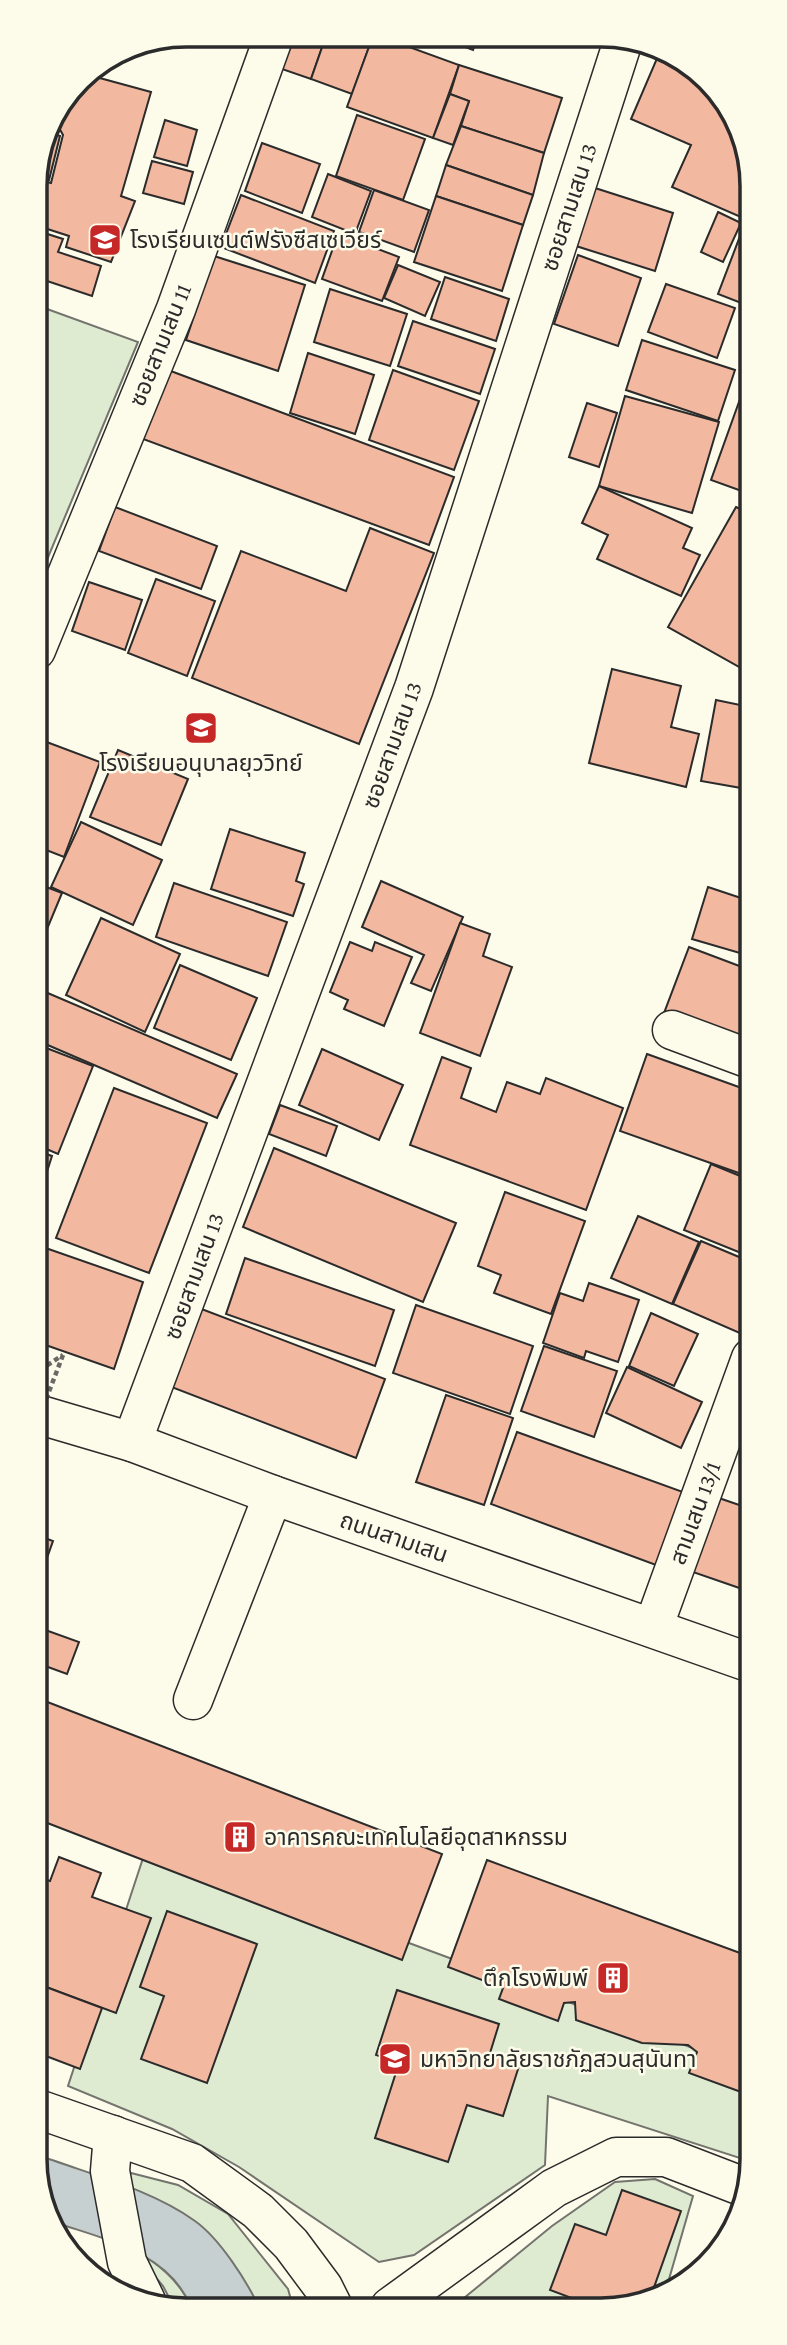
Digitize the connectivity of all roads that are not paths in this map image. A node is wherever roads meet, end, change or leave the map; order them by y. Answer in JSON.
{"nodes":[{"id":1,"x":270,"y":48,"type":"edge"},
{"id":2,"x":620,"y":49,"type":"edge"},
{"id":3,"x":48,"y":621,"type":"edge"},
{"id":4,"x":671,"y":1030,"type":"dead end"},
{"id":5,"x":740,"y":1055,"type":"edge"},
{"id":6,"x":739,"y":1390,"type":"edge"},
{"id":7,"x":47,"y":1417,"type":"edge"},
{"id":8,"x":132,"y":1442,"type":"junction"},
{"id":9,"x":273,"y":1495,"type":"junction"},
{"id":10,"x":653,"y":1628,"type":"junction"},
{"id":11,"x":739,"y":1659,"type":"edge"},
{"id":12,"x":193,"y":1700,"type":"dead end"},
{"id":13,"x":47,"y":2114,"type":"edge"},
{"id":14,"x":111,"y":2153,"type":"junction"},
{"id":15,"x":737,"y":2184,"type":"edge"},
{"id":16,"x":141,"y":2290,"type":"edge"},
{"id":17,"x":328,"y":2298,"type":"edge"},
{"id":18,"x":402,"y":2298,"type":"edge"}],
"edges":[{"from":1,"to":3,"type":"street","name":"ซอยสามเสน 11"},
{"from":2,"to":8,"type":"street","name":"ซอยสามเสน 13"},
{"from":4,"to":5,"type":"street"},
{"from":6,"to":10,"type":"street","name":"สามเสน 13/1"},
{"from":7,"to":8,"type":"street","name":"ถนนสามเสน"},
{"from":8,"to":9,"type":"street","name":"ถนนสามเสน"},
{"from":9,"to":10,"type":"street","name":"ถนนสามเสน"},
{"from":9,"to":12,"type":"street"},
{"from":10,"to":11,"type":"street","name":"ถนนสามเสน"},
{"from":13,"to":14,"type":"street"},
{"from":14,"to":16,"type":"street"},
{"from":14,"to":17,"type":"street"},
{"from":15,"to":18,"type":"street"}]}
